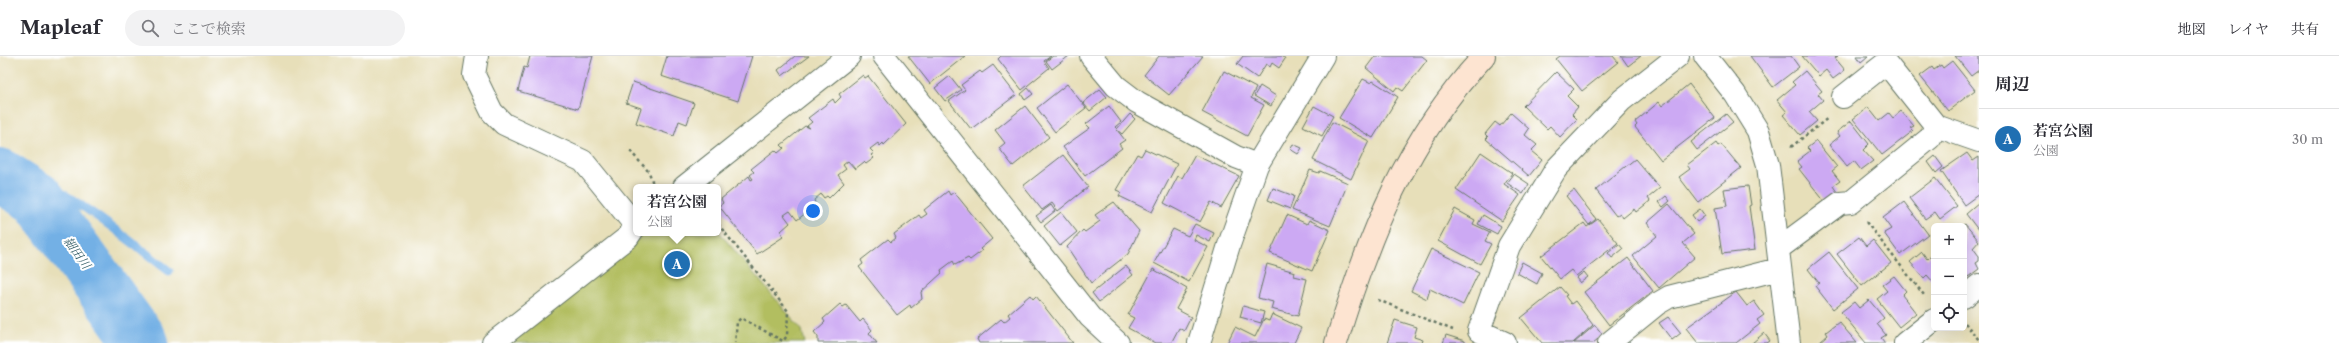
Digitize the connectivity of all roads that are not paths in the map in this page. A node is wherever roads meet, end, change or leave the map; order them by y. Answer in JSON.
{"nodes":[{"id":1,"x":477,"y":56,"type":"edge"},
{"id":2,"x":849,"y":56,"type":"edge"},
{"id":3,"x":884,"y":56,"type":"edge"},
{"id":4,"x":1091,"y":56,"type":"edge"},
{"id":5,"x":1323,"y":56,"type":"edge"},
{"id":6,"x":1484,"y":56,"type":"edge"},
{"id":7,"x":1678,"y":56,"type":"edge"},
{"id":8,"x":1706,"y":56,"type":"edge"},
{"id":9,"x":1892,"y":59,"type":"edge"},
{"id":10,"x":1844,"y":97,"type":"road end"},
{"id":11,"x":1936,"y":126,"type":"junction"},
{"id":12,"x":1979,"y":141,"type":"edge"},
{"id":13,"x":1257,"y":165,"type":"junction"},
{"id":14,"x":688,"y":184,"type":"edge"},
{"id":15,"x":633,"y":221,"type":"edge"},
{"id":16,"x":633,"y":230,"type":"edge"},
{"id":17,"x":1778,"y":259,"type":"junction"},
{"id":18,"x":1979,"y":285,"type":"edge"},
{"id":19,"x":1966,"y":295,"type":"edge"},
{"id":20,"x":1931,"y":322,"type":"edge"},
{"id":21,"x":493,"y":343,"type":"edge"},
{"id":22,"x":1118,"y":343,"type":"edge"},
{"id":23,"x":1199,"y":343,"type":"edge"},
{"id":24,"x":1336,"y":343,"type":"edge"},
{"id":25,"x":1505,"y":343,"type":"edge"},
{"id":26,"x":1609,"y":343,"type":"edge"},
{"id":27,"x":1789,"y":343,"type":"edge"},
{"id":28,"x":1905,"y":343,"type":"edge"}],
"edges":[{"from":1,"to":15,"type":"street"},
{"from":2,"to":14,"type":"street"},
{"from":3,"to":22,"type":"street"},
{"from":4,"to":13,"type":"street"},
{"from":5,"to":13,"type":"street"},
{"from":6,"to":24,"type":"street"},
{"from":7,"to":25,"type":"street"},
{"from":8,"to":17,"type":"street"},
{"from":9,"to":10,"type":"street"},
{"from":9,"to":11,"type":"street"},
{"from":11,"to":12,"type":"street"},
{"from":11,"to":17,"type":"street"},
{"from":13,"to":23,"type":"street"},
{"from":16,"to":21,"type":"street"},
{"from":17,"to":26,"type":"street"},
{"from":17,"to":27,"type":"street"},
{"from":18,"to":19,"type":"street"},
{"from":20,"to":28,"type":"street"}]}
